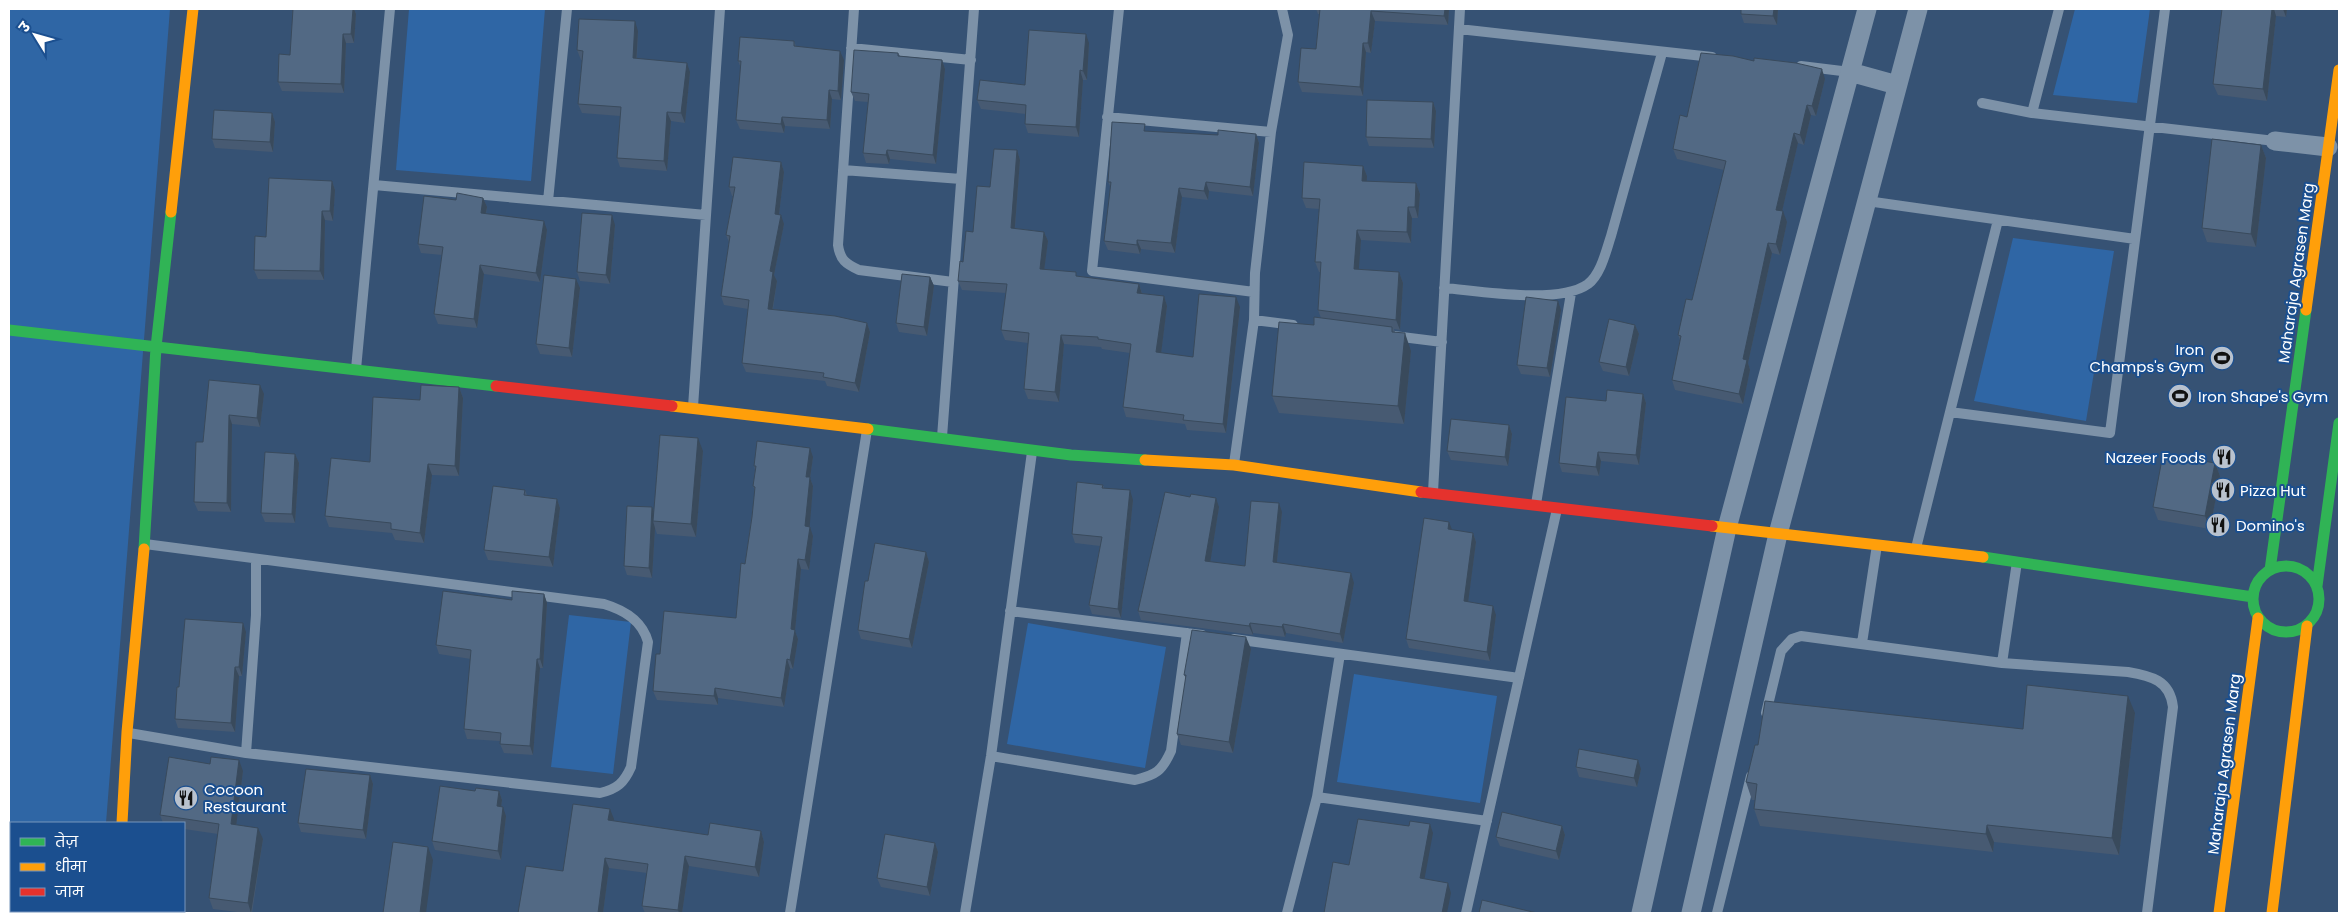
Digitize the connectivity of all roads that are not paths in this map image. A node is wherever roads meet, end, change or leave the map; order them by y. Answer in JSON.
{"nodes":[{"id":1,"x":193,"y":9,"type":"edge"},
{"id":2,"x":390,"y":9,"type":"edge"},
{"id":3,"x":567,"y":9,"type":"edge"},
{"id":4,"x":720,"y":9,"type":"edge"},
{"id":5,"x":854,"y":9,"type":"edge"},
{"id":6,"x":974,"y":9,"type":"edge"},
{"id":7,"x":1119,"y":9,"type":"edge"},
{"id":8,"x":1282,"y":9,"type":"edge"},
{"id":9,"x":1460,"y":9,"type":"edge"},
{"id":10,"x":1866,"y":9,"type":"edge"},
{"id":11,"x":1918,"y":9,"type":"edge"},
{"id":12,"x":2059,"y":9,"type":"edge"},
{"id":13,"x":2165,"y":9,"type":"edge"},
{"id":14,"x":1459,"y":29,"type":"junction"},
{"id":15,"x":851,"y":48,"type":"junction"},
{"id":16,"x":1662,"y":53,"type":"junction"},
{"id":17,"x":1726,"y":58,"type":"edge"},
{"id":18,"x":970,"y":60,"type":"junction"},
{"id":19,"x":1794,"y":65,"type":"edge"},
{"id":20,"x":2339,"y":70,"type":"edge"},
{"id":21,"x":1850,"y":72,"type":"junction"},
{"id":22,"x":1897,"y":85,"type":"junction"},
{"id":23,"x":1982,"y":103,"type":"dead end"},
{"id":24,"x":2032,"y":113,"type":"junction"},
{"id":25,"x":1108,"y":117,"type":"junction"},
{"id":26,"x":2150,"y":126,"type":"junction"},
{"id":27,"x":1271,"y":132,"type":"junction"},
{"id":28,"x":2275,"y":141,"type":"joint"},
{"id":29,"x":2328,"y":147,"type":"junction"},
{"id":30,"x":843,"y":170,"type":"junction"},
{"id":31,"x":961,"y":178,"type":"junction"},
{"id":32,"x":374,"y":185,"type":"junction"},
{"id":33,"x":548,"y":201,"type":"junction"},
{"id":34,"x":1867,"y":201,"type":"junction"},
{"id":35,"x":706,"y":215,"type":"junction"},
{"id":36,"x":1998,"y":220,"type":"junction"},
{"id":37,"x":2135,"y":239,"type":"junction"},
{"id":38,"x":954,"y":282,"type":"junction"},
{"id":39,"x":1444,"y":288,"type":"junction"},
{"id":40,"x":1254,"y":292,"type":"junction"},
{"id":41,"x":1571,"y":292,"type":"junction"},
{"id":42,"x":1254,"y":320,"type":"junction"},
{"id":43,"x":1303,"y":326,"type":"edge"},
{"id":44,"x":9,"y":330,"type":"edge"},
{"id":45,"x":1382,"y":335,"type":"edge"},
{"id":46,"x":1442,"y":342,"type":"junction"},
{"id":47,"x":156,"y":347,"type":"junction"},
{"id":48,"x":356,"y":370,"type":"junction"},
{"id":49,"x":693,"y":408,"type":"junction"},
{"id":50,"x":1950,"y":412,"type":"junction"},
{"id":51,"x":2339,"y":423,"type":"edge"},
{"id":52,"x":868,"y":429,"type":"junction"},
{"id":53,"x":942,"y":438,"type":"junction"},
{"id":54,"x":1032,"y":451,"type":"junction"},
{"id":55,"x":1234,"y":465,"type":"junction"},
{"id":56,"x":1433,"y":494,"type":"junction"},
{"id":57,"x":1536,"y":506,"type":"junction"},
{"id":58,"x":1558,"y":508,"type":"junction"},
{"id":59,"x":1727,"y":528,"type":"junction"},
{"id":60,"x":1778,"y":534,"type":"junction"},
{"id":61,"x":2331,"y":543,"type":"edge"},
{"id":62,"x":144,"y":544,"type":"junction"},
{"id":63,"x":1877,"y":545,"type":"junction"},
{"id":64,"x":1916,"y":550,"type":"junction"},
{"id":65,"x":256,"y":560,"type":"junction"},
{"id":66,"x":2017,"y":561,"type":"junction"},
{"id":67,"x":2270,"y":570,"type":"junction"},
{"id":68,"x":2317,"y":586,"type":"junction"},
{"id":69,"x":2253,"y":597,"type":"junction"},
{"id":70,"x":2319,"y":600,"type":"junction"},
{"id":71,"x":2333,"y":602,"type":"dead end"},
{"id":72,"x":1010,"y":611,"type":"junction"},
{"id":73,"x":2258,"y":618,"type":"junction"},
{"id":74,"x":2307,"y":626,"type":"junction"},
{"id":75,"x":1186,"y":632,"type":"junction"},
{"id":76,"x":1862,"y":643,"type":"junction"},
{"id":77,"x":1340,"y":654,"type":"junction"},
{"id":78,"x":2002,"y":663,"type":"junction"},
{"id":79,"x":1519,"y":678,"type":"junction"},
{"id":80,"x":1763,"y":726,"type":"edge"},
{"id":81,"x":127,"y":732,"type":"junction"},
{"id":82,"x":246,"y":753,"type":"junction"},
{"id":83,"x":991,"y":756,"type":"junction"},
{"id":84,"x":1754,"y":763,"type":"edge"},
{"id":85,"x":1317,"y":797,"type":"junction"},
{"id":86,"x":1486,"y":821,"type":"junction"},
{"id":87,"x":122,"y":822,"type":"edge"},
{"id":88,"x":790,"y":913,"type":"edge"},
{"id":89,"x":965,"y":913,"type":"edge"},
{"id":90,"x":1286,"y":913,"type":"edge"},
{"id":91,"x":1466,"y":913,"type":"edge"},
{"id":92,"x":1641,"y":913,"type":"edge"},
{"id":93,"x":1691,"y":913,"type":"edge"},
{"id":94,"x":1718,"y":913,"type":"edge"},
{"id":95,"x":2147,"y":913,"type":"edge"},
{"id":96,"x":2220,"y":913,"type":"edge"},
{"id":97,"x":2272,"y":913,"type":"edge"}],
"edges":[{"from":1,"to":47,"type":"street"},
{"from":2,"to":32,"type":"lane"},
{"from":3,"to":33,"type":"lane"},
{"from":4,"to":35,"type":"lane"},
{"from":5,"to":15,"type":"lane"},
{"from":6,"to":18,"type":"lane"},
{"from":7,"to":25,"type":"lane"},
{"from":8,"to":27,"type":"lane"},
{"from":9,"to":14,"type":"lane"},
{"from":10,"to":21,"type":"street"},
{"from":11,"to":22,"type":"street"},
{"from":12,"to":24,"type":"lane"},
{"from":13,"to":26,"type":"lane"},
{"from":14,"to":16,"type":"lane"},
{"from":14,"to":39,"type":"lane"},
{"from":15,"to":18,"type":"lane"},
{"from":15,"to":30,"type":"lane"},
{"from":16,"to":17,"type":"lane"},
{"from":16,"to":41,"type":"lane"},
{"from":18,"to":31,"type":"lane"},
{"from":19,"to":21,"type":"lane"},
{"from":20,"to":29,"type":"street","name":"Maharaja Agrasen Marg"},
{"from":21,"to":22,"type":"street"},
{"from":21,"to":59,"type":"street"},
{"from":22,"to":34,"type":"street"},
{"from":23,"to":24,"type":"lane"},
{"from":24,"to":26,"type":"lane"},
{"from":25,"to":27,"type":"lane"},
{"from":25,"to":40,"type":"lane"},
{"from":26,"to":28,"type":"lane"},
{"from":26,"to":37,"type":"lane"},
{"from":27,"to":40,"type":"lane"},
{"from":28,"to":29,"type":"street"},
{"from":29,"to":67,"type":"street","name":"Maharaja Agrasen Marg"},
{"from":30,"to":31,"type":"lane"},
{"from":30,"to":38,"type":"lane"},
{"from":31,"to":38,"type":"lane"},
{"from":32,"to":33,"type":"lane"},
{"from":32,"to":48,"type":"lane"},
{"from":33,"to":35,"type":"lane"},
{"from":34,"to":36,"type":"lane"},
{"from":34,"to":60,"type":"street"},
{"from":35,"to":49,"type":"lane"},
{"from":36,"to":37,"type":"lane"},
{"from":36,"to":50,"type":"lane"},
{"from":37,"to":50,"type":"lane"},
{"from":38,"to":53,"type":"lane"},
{"from":39,"to":41,"type":"lane"},
{"from":39,"to":46,"type":"lane"},
{"from":40,"to":42,"type":"lane"},
{"from":41,"to":57,"type":"lane"},
{"from":42,"to":43,"type":"lane"},
{"from":42,"to":55,"type":"lane"},
{"from":44,"to":47,"type":"street"},
{"from":45,"to":46,"type":"lane"},
{"from":46,"to":56,"type":"lane"},
{"from":47,"to":48,"type":"street"},
{"from":47,"to":62,"type":"street"},
{"from":48,"to":49,"type":"street"},
{"from":49,"to":52,"type":"street"},
{"from":50,"to":64,"type":"lane"},
{"from":51,"to":61,"type":"street"},
{"from":52,"to":53,"type":"street"},
{"from":52,"to":88,"type":"lane"},
{"from":53,"to":54,"type":"street"},
{"from":54,"to":55,"type":"street"},
{"from":54,"to":72,"type":"lane"},
{"from":55,"to":56,"type":"street"},
{"from":56,"to":57,"type":"street"},
{"from":57,"to":58,"type":"street"},
{"from":58,"to":59,"type":"street"},
{"from":58,"to":79,"type":"lane"},
{"from":59,"to":60,"type":"street"},
{"from":59,"to":92,"type":"street"},
{"from":60,"to":63,"type":"street"},
{"from":60,"to":93,"type":"street"},
{"from":61,"to":68,"type":"street"},
{"from":62,"to":65,"type":"lane"},
{"from":62,"to":81,"type":"street"},
{"from":63,"to":64,"type":"street"},
{"from":63,"to":76,"type":"lane"},
{"from":64,"to":66,"type":"street"},
{"from":65,"to":82,"type":"lane"},
{"from":65,"to":82,"type":"lane"},
{"from":66,"to":69,"type":"street"},
{"from":66,"to":78,"type":"lane"},
{"from":67,"to":68,"type":"street"},
{"from":67,"to":69,"type":"street","name":"Maharaja Agrasen Marg"},
{"from":68,"to":70,"type":"street"},
{"from":69,"to":73,"type":"street","name":"Maharaja Agrasen Marg"},
{"from":70,"to":71,"type":"street"},
{"from":70,"to":74,"type":"street"},
{"from":72,"to":75,"type":"lane"},
{"from":72,"to":83,"type":"lane"},
{"from":73,"to":74,"type":"street"},
{"from":73,"to":96,"type":"street","name":"Maharaja Agrasen Marg"},
{"from":74,"to":97,"type":"street"},
{"from":75,"to":77,"type":"lane"},
{"from":75,"to":83,"type":"lane"},
{"from":76,"to":78,"type":"lane"},
{"from":76,"to":80,"type":"lane"},
{"from":77,"to":79,"type":"lane"},
{"from":77,"to":85,"type":"lane"},
{"from":78,"to":95,"type":"lane"},
{"from":79,"to":86,"type":"lane"},
{"from":81,"to":82,"type":"lane"},
{"from":81,"to":87,"type":"street"},
{"from":83,"to":89,"type":"lane"},
{"from":84,"to":94,"type":"lane"},
{"from":85,"to":86,"type":"lane"},
{"from":85,"to":90,"type":"lane"},
{"from":86,"to":91,"type":"lane"}]}
